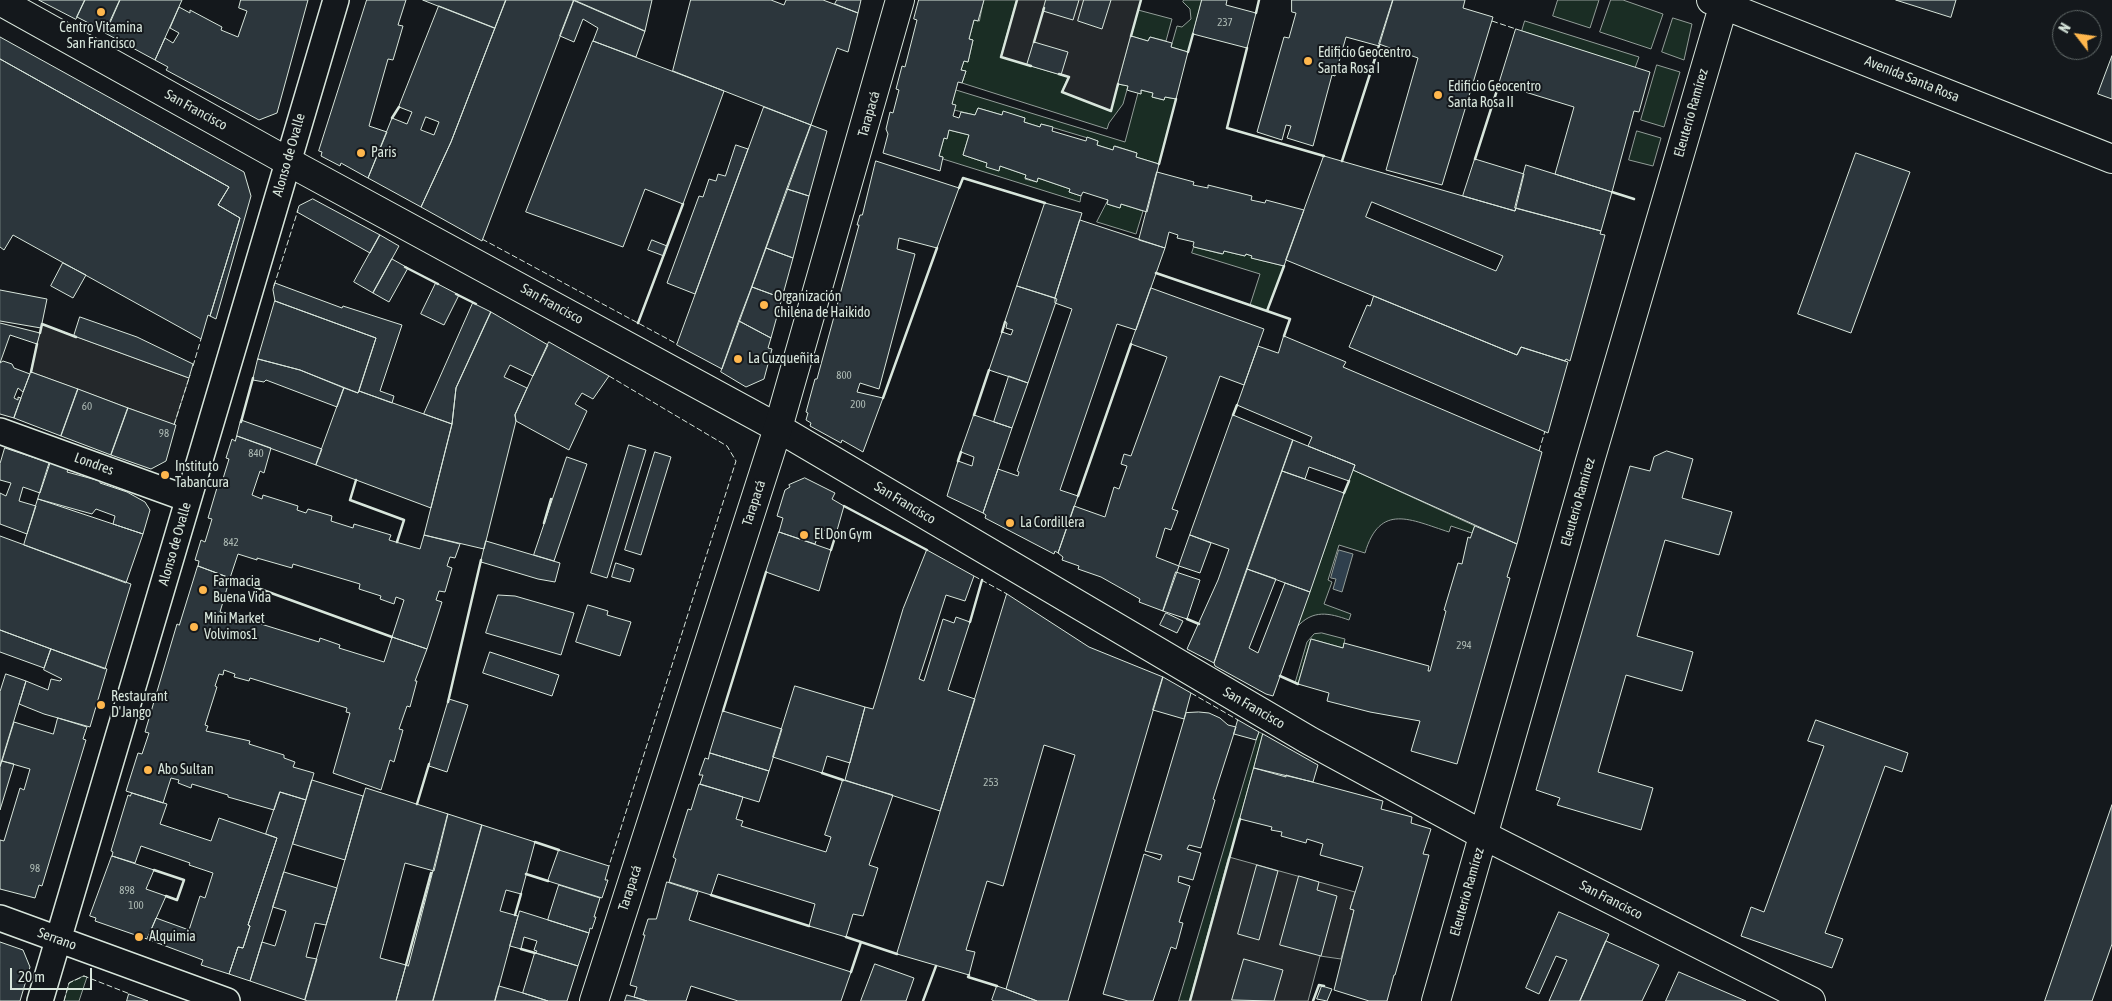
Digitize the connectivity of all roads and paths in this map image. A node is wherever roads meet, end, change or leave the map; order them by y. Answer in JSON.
{"nodes":[{"id":1,"x":336,"y":0,"type":"edge"},
{"id":2,"x":900,"y":0,"type":"edge"},
{"id":3,"x":0,"y":1,"type":"edge"},
{"id":4,"x":1720,"y":1,"type":"edge"},
{"id":5,"x":2112,"y":159,"type":"edge"},
{"id":6,"x":287,"y":161,"type":"junction"},
{"id":7,"x":778,"y":428,"type":"junction"},
{"id":8,"x":0,"y":431,"type":"edge"},
{"id":9,"x":188,"y":499,"type":"junction"},
{"id":10,"x":1483,"y":835,"type":"junction"},
{"id":11,"x":0,"y":918,"type":"edge"},
{"id":12,"x":59,"y":940,"type":"junction"},
{"id":13,"x":40,"y":1001,"type":"edge"},
{"id":14,"x":227,"y":1001,"type":"edge"},
{"id":15,"x":594,"y":1001,"type":"edge"},
{"id":16,"x":1436,"y":1001,"type":"edge"},
{"id":17,"x":1811,"y":1001,"type":"edge"}],
"edges":[{"from":1,"to":6,"type":"street","name":"Alonso de Ovalle"},
{"from":2,"to":7,"type":"main road","name":"Tarapacá"},
{"from":3,"to":6,"type":"main road","name":"San Francisco"},
{"from":4,"to":5,"type":"main road","name":"Avenida Santa Rosa"},
{"from":4,"to":10,"type":"main road","name":"Eleuterio Ramírez"},
{"from":6,"to":7,"type":"main road","name":"San Francisco"},
{"from":6,"to":9,"type":"street","name":"Alonso de Ovalle"},
{"from":7,"to":10,"type":"main road","name":"San Francisco"},
{"from":7,"to":15,"type":"main road","name":"Tarapacá"},
{"from":8,"to":9,"type":"street","name":"Londres"},
{"from":9,"to":12,"type":"street","name":"Alonso de Ovalle"},
{"from":10,"to":16,"type":"main road","name":"Eleuterio Ramírez"},
{"from":10,"to":17,"type":"main road","name":"San Francisco"},
{"from":11,"to":12,"type":"street","name":"Serrano"},
{"from":12,"to":13,"type":"street","name":"Alonso de Ovalle"},
{"from":12,"to":14,"type":"street","name":"Serrano"}]}
